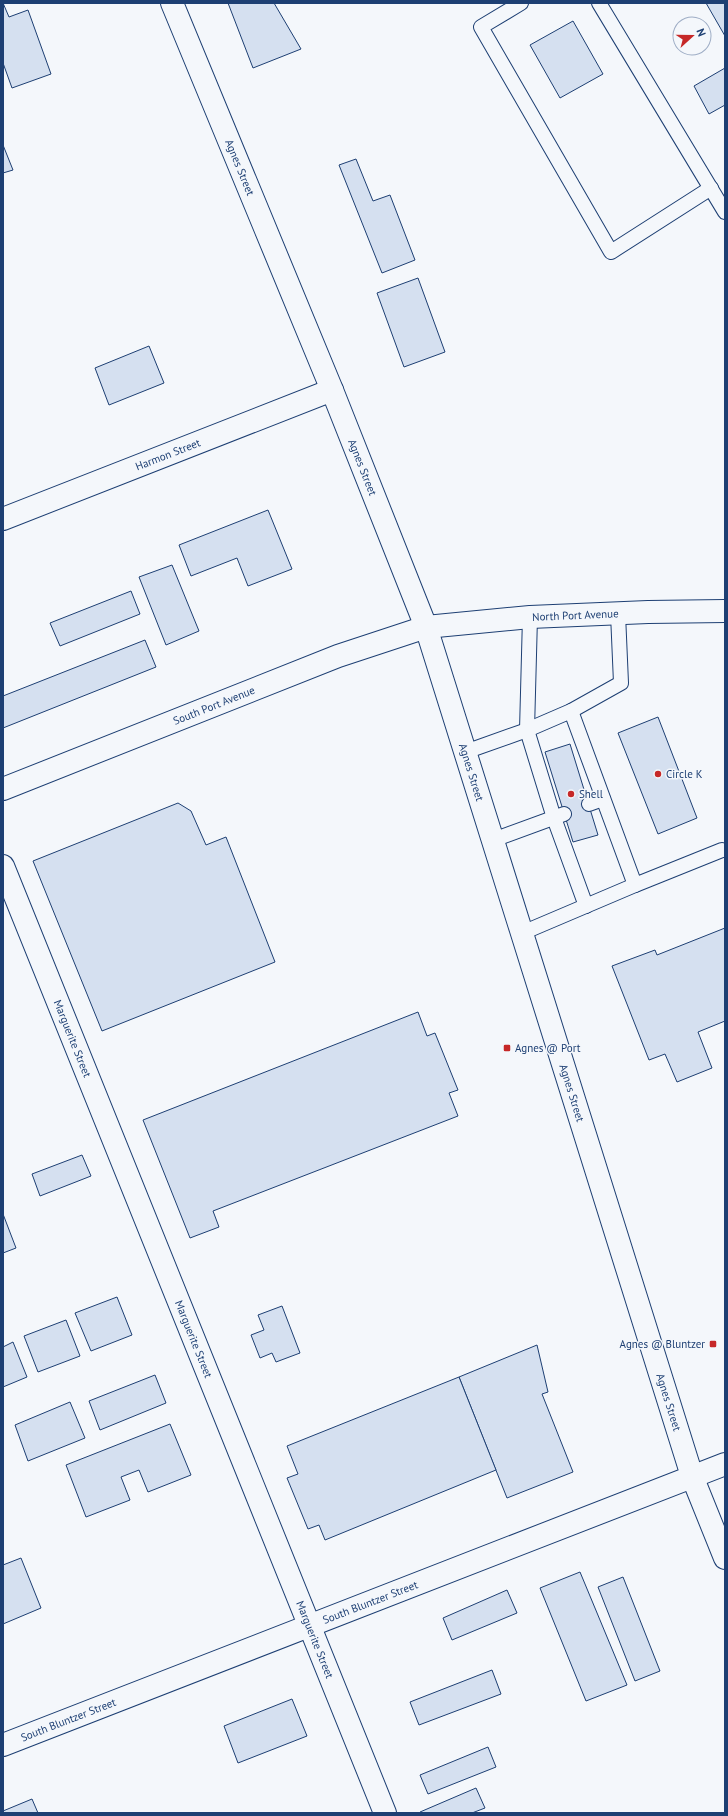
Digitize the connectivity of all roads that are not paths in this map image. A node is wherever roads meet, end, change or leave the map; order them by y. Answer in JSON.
{"nodes":[{"id":1,"x":172,"y":3,"type":"edge"},
{"id":2,"x":521,"y":3,"type":"edge"},
{"id":3,"x":599,"y":3,"type":"edge"},
{"id":4,"x":710,"y":188,"type":"junction"},
{"id":5,"x":725,"y":212,"type":"edge"},
{"id":6,"x":332,"y":390,"type":"junction"},
{"id":7,"x":3,"y":519,"type":"edge"},
{"id":8,"x":725,"y":611,"type":"edge"},
{"id":9,"x":618,"y":614,"type":"junction"},
{"id":10,"x":530,"y":618,"type":"junction"},
{"id":11,"x":426,"y":626,"type":"junction"},
{"id":12,"x":570,"y":711,"type":"junction"},
{"id":13,"x":527,"y":730,"type":"junction"},
{"id":14,"x":466,"y":752,"type":"junction"},
{"id":15,"x":3,"y":789,"type":"edge"},
{"id":16,"x":604,"y":799,"type":"junction"},
{"id":17,"x":589,"y":804,"type":"dead end"},
{"id":18,"x":559,"y":816,"type":"junction"},
{"id":19,"x":493,"y":840,"type":"junction"},
{"id":20,"x":722,"y":850,"type":"dead end"},
{"id":21,"x":3,"y":866,"type":"edge"},
{"id":22,"x":635,"y":885,"type":"junction"},
{"id":23,"x":586,"y":906,"type":"junction"},
{"id":24,"x":522,"y":933,"type":"junction"},
{"id":25,"x":725,"y":1464,"type":"edge"},
{"id":26,"x":692,"y":1476,"type":"junction"},
{"id":27,"x":725,"y":1558,"type":"edge"},
{"id":28,"x":310,"y":1626,"type":"junction"},
{"id":29,"x":3,"y":1745,"type":"edge"},
{"id":30,"x":385,"y":1813,"type":"edge"}],
"edges":[{"from":1,"to":6,"type":"main road","name":"Agnes Street"},
{"from":2,"to":4,"type":"lane"},
{"from":3,"to":4,"type":"lane"},
{"from":4,"to":5,"type":"lane"},
{"from":6,"to":7,"type":"main road","name":"Harmon Street"},
{"from":6,"to":11,"type":"main road","name":"Agnes Street"},
{"from":8,"to":9,"type":"main road","name":"North Port Avenue"},
{"from":9,"to":10,"type":"main road","name":"North Port Avenue"},
{"from":9,"to":12,"type":"lane"},
{"from":10,"to":11,"type":"main road","name":"North Port Avenue"},
{"from":10,"to":13,"type":"lane"},
{"from":11,"to":14,"type":"main road","name":"Agnes Street"},
{"from":11,"to":15,"type":"main road","name":"South Port Avenue"},
{"from":12,"to":13,"type":"lane"},
{"from":12,"to":16,"type":"lane"},
{"from":13,"to":14,"type":"lane"},
{"from":13,"to":18,"type":"lane"},
{"from":14,"to":19,"type":"main road","name":"Agnes Street"},
{"from":16,"to":17,"type":"lane"},
{"from":16,"to":22,"type":"lane"},
{"from":18,"to":19,"type":"lane"},
{"from":18,"to":23,"type":"lane"},
{"from":19,"to":24,"type":"main road","name":"Agnes Street"},
{"from":20,"to":22,"type":"lane"},
{"from":21,"to":28,"type":"main road","name":"Marguerite Street"},
{"from":22,"to":23,"type":"lane"},
{"from":23,"to":24,"type":"lane"},
{"from":24,"to":26,"type":"main road","name":"Agnes Street"},
{"from":25,"to":26,"type":"main road","name":"South Bluntzer Street"},
{"from":26,"to":27,"type":"main road","name":"Agnes Street"},
{"from":26,"to":28,"type":"main road","name":"South Bluntzer Street"},
{"from":28,"to":29,"type":"main road","name":"South Bluntzer Street"},
{"from":28,"to":30,"type":"main road","name":"Marguerite Street"}]}
